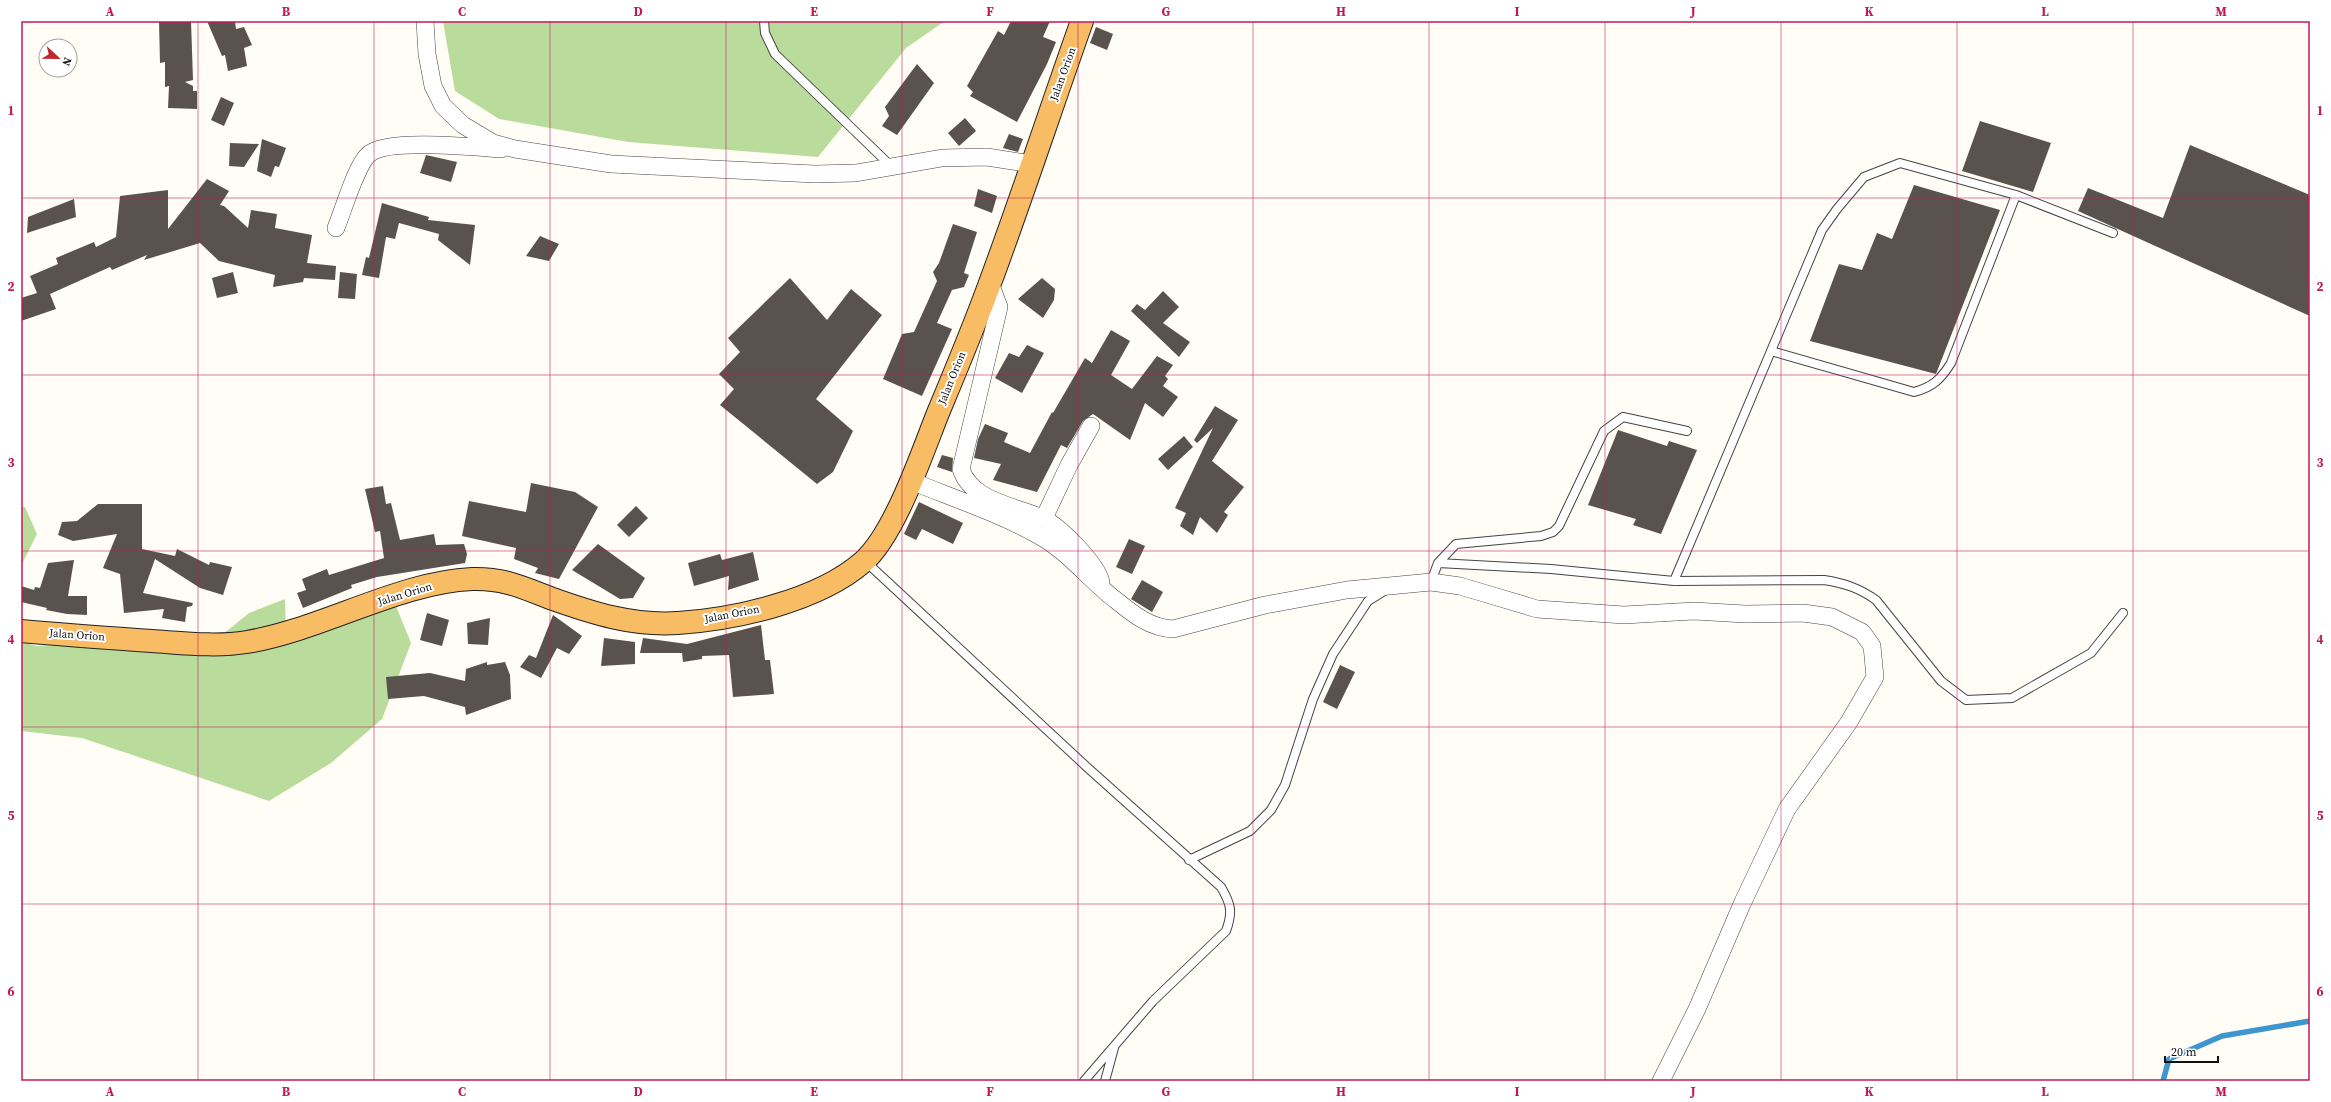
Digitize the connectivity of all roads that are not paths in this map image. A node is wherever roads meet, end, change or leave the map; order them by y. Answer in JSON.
{"nodes":[{"id":1,"x":425,"y":21,"type":"edge"},
{"id":2,"x":764,"y":21,"type":"edge"},
{"id":3,"x":1082,"y":21,"type":"edge"},
{"id":4,"x":515,"y":149,"type":"junction"},
{"id":5,"x":1031,"y":164,"type":"junction"},
{"id":6,"x":891,"y":166,"type":"junction"},
{"id":7,"x":2016,"y":195,"type":"junction"},
{"id":8,"x":336,"y":228,"type":"dead end"},
{"id":9,"x":2113,"y":233,"type":"dead end"},
{"id":10,"x":990,"y":283,"type":"junction"},
{"id":11,"x":1771,"y":351,"type":"junction"},
{"id":12,"x":1091,"y":426,"type":"dead end"},
{"id":13,"x":1687,"y":431,"type":"dead end"},
{"id":14,"x":911,"y":481,"type":"junction"},
{"id":15,"x":1044,"y":518,"type":"junction"},
{"id":16,"x":865,"y":560,"type":"junction"},
{"id":17,"x":1438,"y":563,"type":"junction"},
{"id":18,"x":1674,"y":581,"type":"junction"},
{"id":19,"x":1431,"y":582,"type":"junction"},
{"id":20,"x":1393,"y":585,"type":"junction"},
{"id":21,"x":1103,"y":591,"type":"junction"},
{"id":22,"x":2123,"y":613,"type":"dead end"},
{"id":23,"x":21,"y":631,"type":"edge"},
{"id":24,"x":1189,"y":860,"type":"junction"},
{"id":25,"x":1115,"y":1043,"type":"junction"},
{"id":26,"x":1084,"y":1081,"type":"edge"},
{"id":27,"x":1105,"y":1081,"type":"edge"},
{"id":28,"x":1661,"y":1081,"type":"edge"}],
"edges":[{"from":1,"to":4,"type":"street"},
{"from":2,"to":6,"type":"lane"},
{"from":3,"to":5,"type":"highway","name":"Jalan Orion"},
{"from":4,"to":6,"type":"street"},
{"from":4,"to":8,"type":"street"},
{"from":5,"to":6,"type":"street"},
{"from":5,"to":10,"type":"highway","name":"Jalan Orion"},
{"from":7,"to":9,"type":"lane"},
{"from":7,"to":11,"type":"lane"},
{"from":7,"to":11,"type":"lane"},
{"from":10,"to":14,"type":"highway","name":"Jalan Orion"},
{"from":10,"to":15,"type":"street"},
{"from":11,"to":18,"type":"lane"},
{"from":12,"to":15,"type":"street"},
{"from":13,"to":17,"type":"lane"},
{"from":14,"to":16,"type":"highway","name":"Jalan Orion"},
{"from":14,"to":21,"type":"street"},
{"from":15,"to":21,"type":"street"},
{"from":16,"to":23,"type":"highway","name":"Jalan Orion"},
{"from":16,"to":24,"type":"lane"},
{"from":17,"to":18,"type":"lane"},
{"from":17,"to":19,"type":"lane"},
{"from":18,"to":22,"type":"lane"},
{"from":19,"to":20,"type":"street"},
{"from":19,"to":28,"type":"street"},
{"from":20,"to":21,"type":"street"},
{"from":20,"to":24,"type":"lane"},
{"from":24,"to":25,"type":"lane"},
{"from":25,"to":26,"type":"lane"},
{"from":25,"to":27,"type":"lane"}]}
